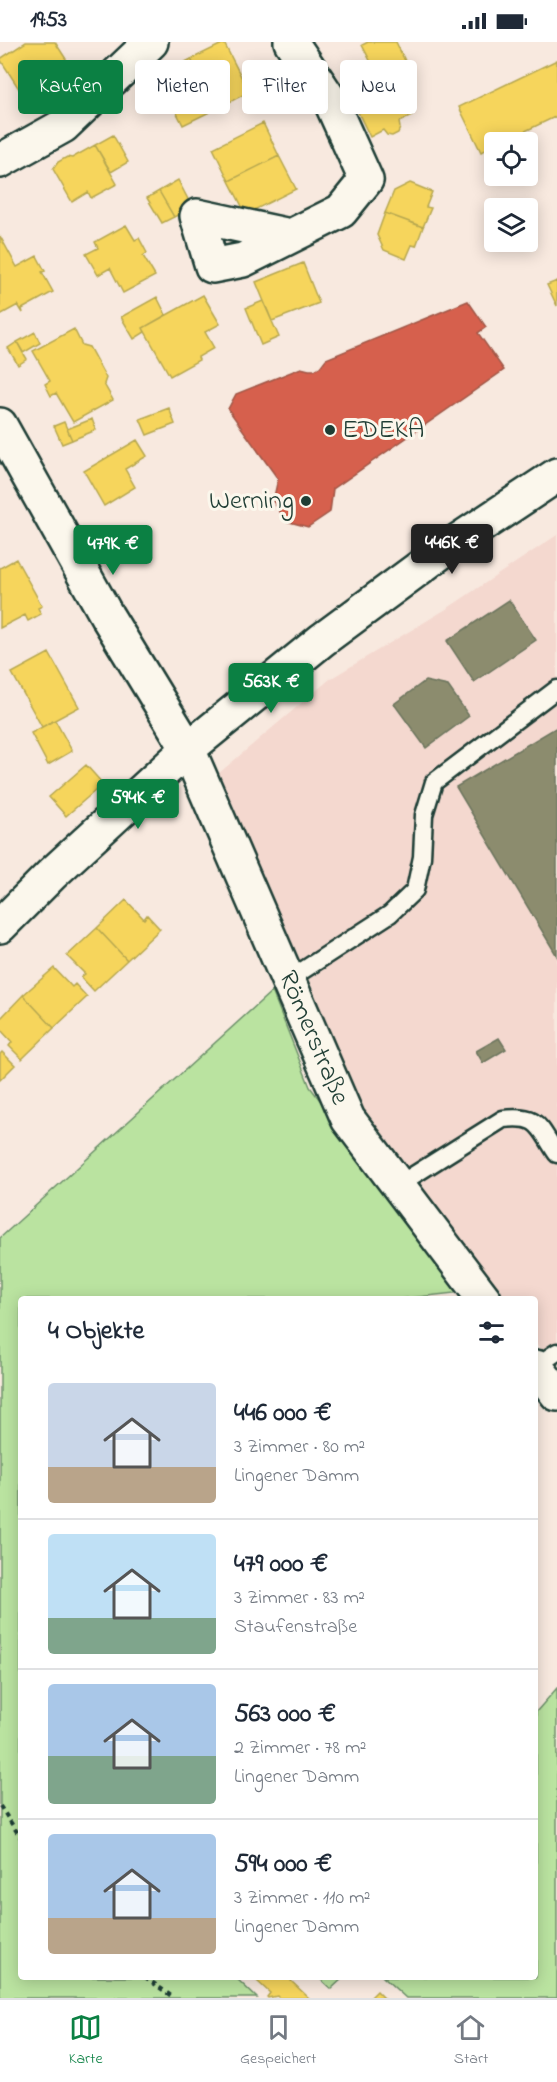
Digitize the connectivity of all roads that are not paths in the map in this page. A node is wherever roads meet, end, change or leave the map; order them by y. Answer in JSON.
{"nodes":[{"id":1,"x":151,"y":42,"type":"edge"},
{"id":2,"x":291,"y":42,"type":"edge"},
{"id":3,"x":0,"y":161,"type":"edge"},
{"id":4,"x":290,"y":236,"type":"dead end"},
{"id":5,"x":0,"y":425,"type":"edge"},
{"id":6,"x":557,"y":475,"type":"edge"},
{"id":7,"x":557,"y":689,"type":"edge"},
{"id":8,"x":188,"y":749,"type":"junction"},
{"id":9,"x":0,"y":926,"type":"edge"},
{"id":10,"x":288,"y":980,"type":"junction"},
{"id":11,"x":557,"y":1154,"type":"edge"},
{"id":12,"x":398,"y":1185,"type":"junction"},
{"id":13,"x":482,"y":1296,"type":"edge"},
{"id":14,"x":557,"y":1352,"type":"edge"},
{"id":15,"x":538,"y":1365,"type":"edge"},
{"id":16,"x":538,"y":1369,"type":"edge"},
{"id":17,"x":557,"y":1394,"type":"edge"}],
"edges":[{"from":1,"to":3,"type":"street"},
{"from":2,"to":4,"type":"street"},
{"from":5,"to":8,"type":"street","name":"Römerstraße"},
{"from":6,"to":8,"type":"street"},
{"from":7,"to":10,"type":"lane"},
{"from":8,"to":9,"type":"street"},
{"from":8,"to":10,"type":"street","name":"Römerstraße"},
{"from":10,"to":12,"type":"street","name":"Römerstraße"},
{"from":11,"to":12,"type":"lane"},
{"from":12,"to":13,"type":"street","name":"Römerstraße"},
{"from":14,"to":15,"type":"lane"},
{"from":16,"to":17,"type":"street"}]}
